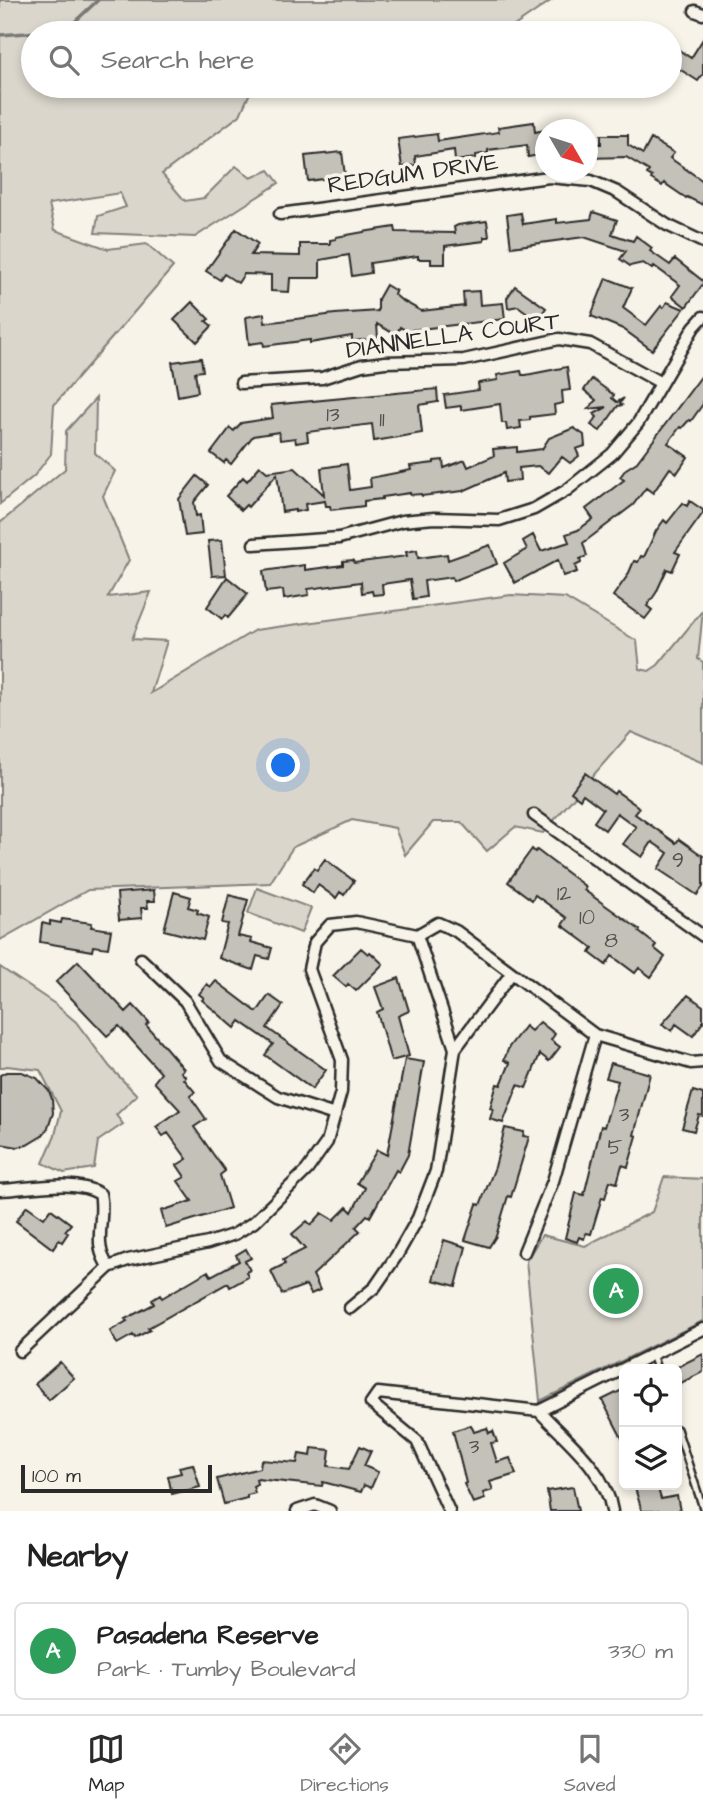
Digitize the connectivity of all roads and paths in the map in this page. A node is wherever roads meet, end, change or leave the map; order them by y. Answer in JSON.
{"nodes":[{"id":1,"x":280,"y":214,"type":"dead end"},
{"id":2,"x":703,"y":242,"type":"edge"},
{"id":3,"x":703,"y":317,"type":"edge"},
{"id":4,"x":241,"y":383,"type":"dead end"},
{"id":5,"x":661,"y":383,"type":"junction"},
{"id":6,"x":254,"y":544,"type":"dead end"},
{"id":7,"x":534,"y":816,"type":"dead end"},
{"id":8,"x":417,"y":936,"type":"junction"},
{"id":9,"x":703,"y":936,"type":"edge"},
{"id":10,"x":141,"y":959,"type":"dead end"},
{"id":11,"x":511,"y":974,"type":"junction"},
{"id":12,"x":595,"y":1035,"type":"junction"},
{"id":13,"x":455,"y":1049,"type":"junction"},
{"id":14,"x":703,"y":1062,"type":"edge"},
{"id":15,"x":335,"y":1115,"type":"junction"},
{"id":16,"x":0,"y":1191,"type":"edge"},
{"id":17,"x":524,"y":1252,"type":"dead end"},
{"id":18,"x":108,"y":1267,"type":"junction"},
{"id":19,"x":350,"y":1308,"type":"dead end"},
{"id":20,"x":703,"y":1329,"type":"edge"},
{"id":21,"x":20,"y":1351,"type":"dead end"},
{"id":22,"x":652,"y":1354,"type":"junction"},
{"id":23,"x":655,"y":1364,"type":"edge"},
{"id":24,"x":539,"y":1411,"type":"junction"},
{"id":25,"x":682,"y":1444,"type":"edge"},
{"id":26,"x":703,"y":1508,"type":"edge"},
{"id":27,"x":297,"y":1511,"type":"edge"},
{"id":28,"x":330,"y":1511,"type":"edge"},
{"id":29,"x":449,"y":1511,"type":"edge"},
{"id":30,"x":612,"y":1511,"type":"edge"}],
"edges":[{"from":1,"to":2,"type":"street","name":"REDGUM DRIVE"},
{"from":3,"to":5,"type":"street"},
{"from":4,"to":5,"type":"street","name":"DIANNELLA COURT"},
{"from":5,"to":6,"type":"street"},
{"from":7,"to":9,"type":"street"},
{"from":8,"to":11,"type":"street"},
{"from":8,"to":13,"type":"street"},
{"from":8,"to":15,"type":"street"},
{"from":10,"to":15,"type":"street"},
{"from":11,"to":12,"type":"street"},
{"from":11,"to":13,"type":"street"},
{"from":12,"to":14,"type":"street"},
{"from":12,"to":17,"type":"street"},
{"from":13,"to":19,"type":"street"},
{"from":15,"to":18,"type":"street"},
{"from":16,"to":18,"type":"street"},
{"from":18,"to":21,"type":"street"},
{"from":20,"to":22,"type":"street"},
{"from":22,"to":23,"type":"lane"},
{"from":22,"to":24,"type":"street"},
{"from":24,"to":29,"type":"street"},
{"from":24,"to":30,"type":"street"},
{"from":25,"to":26,"type":"lane"},
{"from":27,"to":28,"type":"street"}]}
